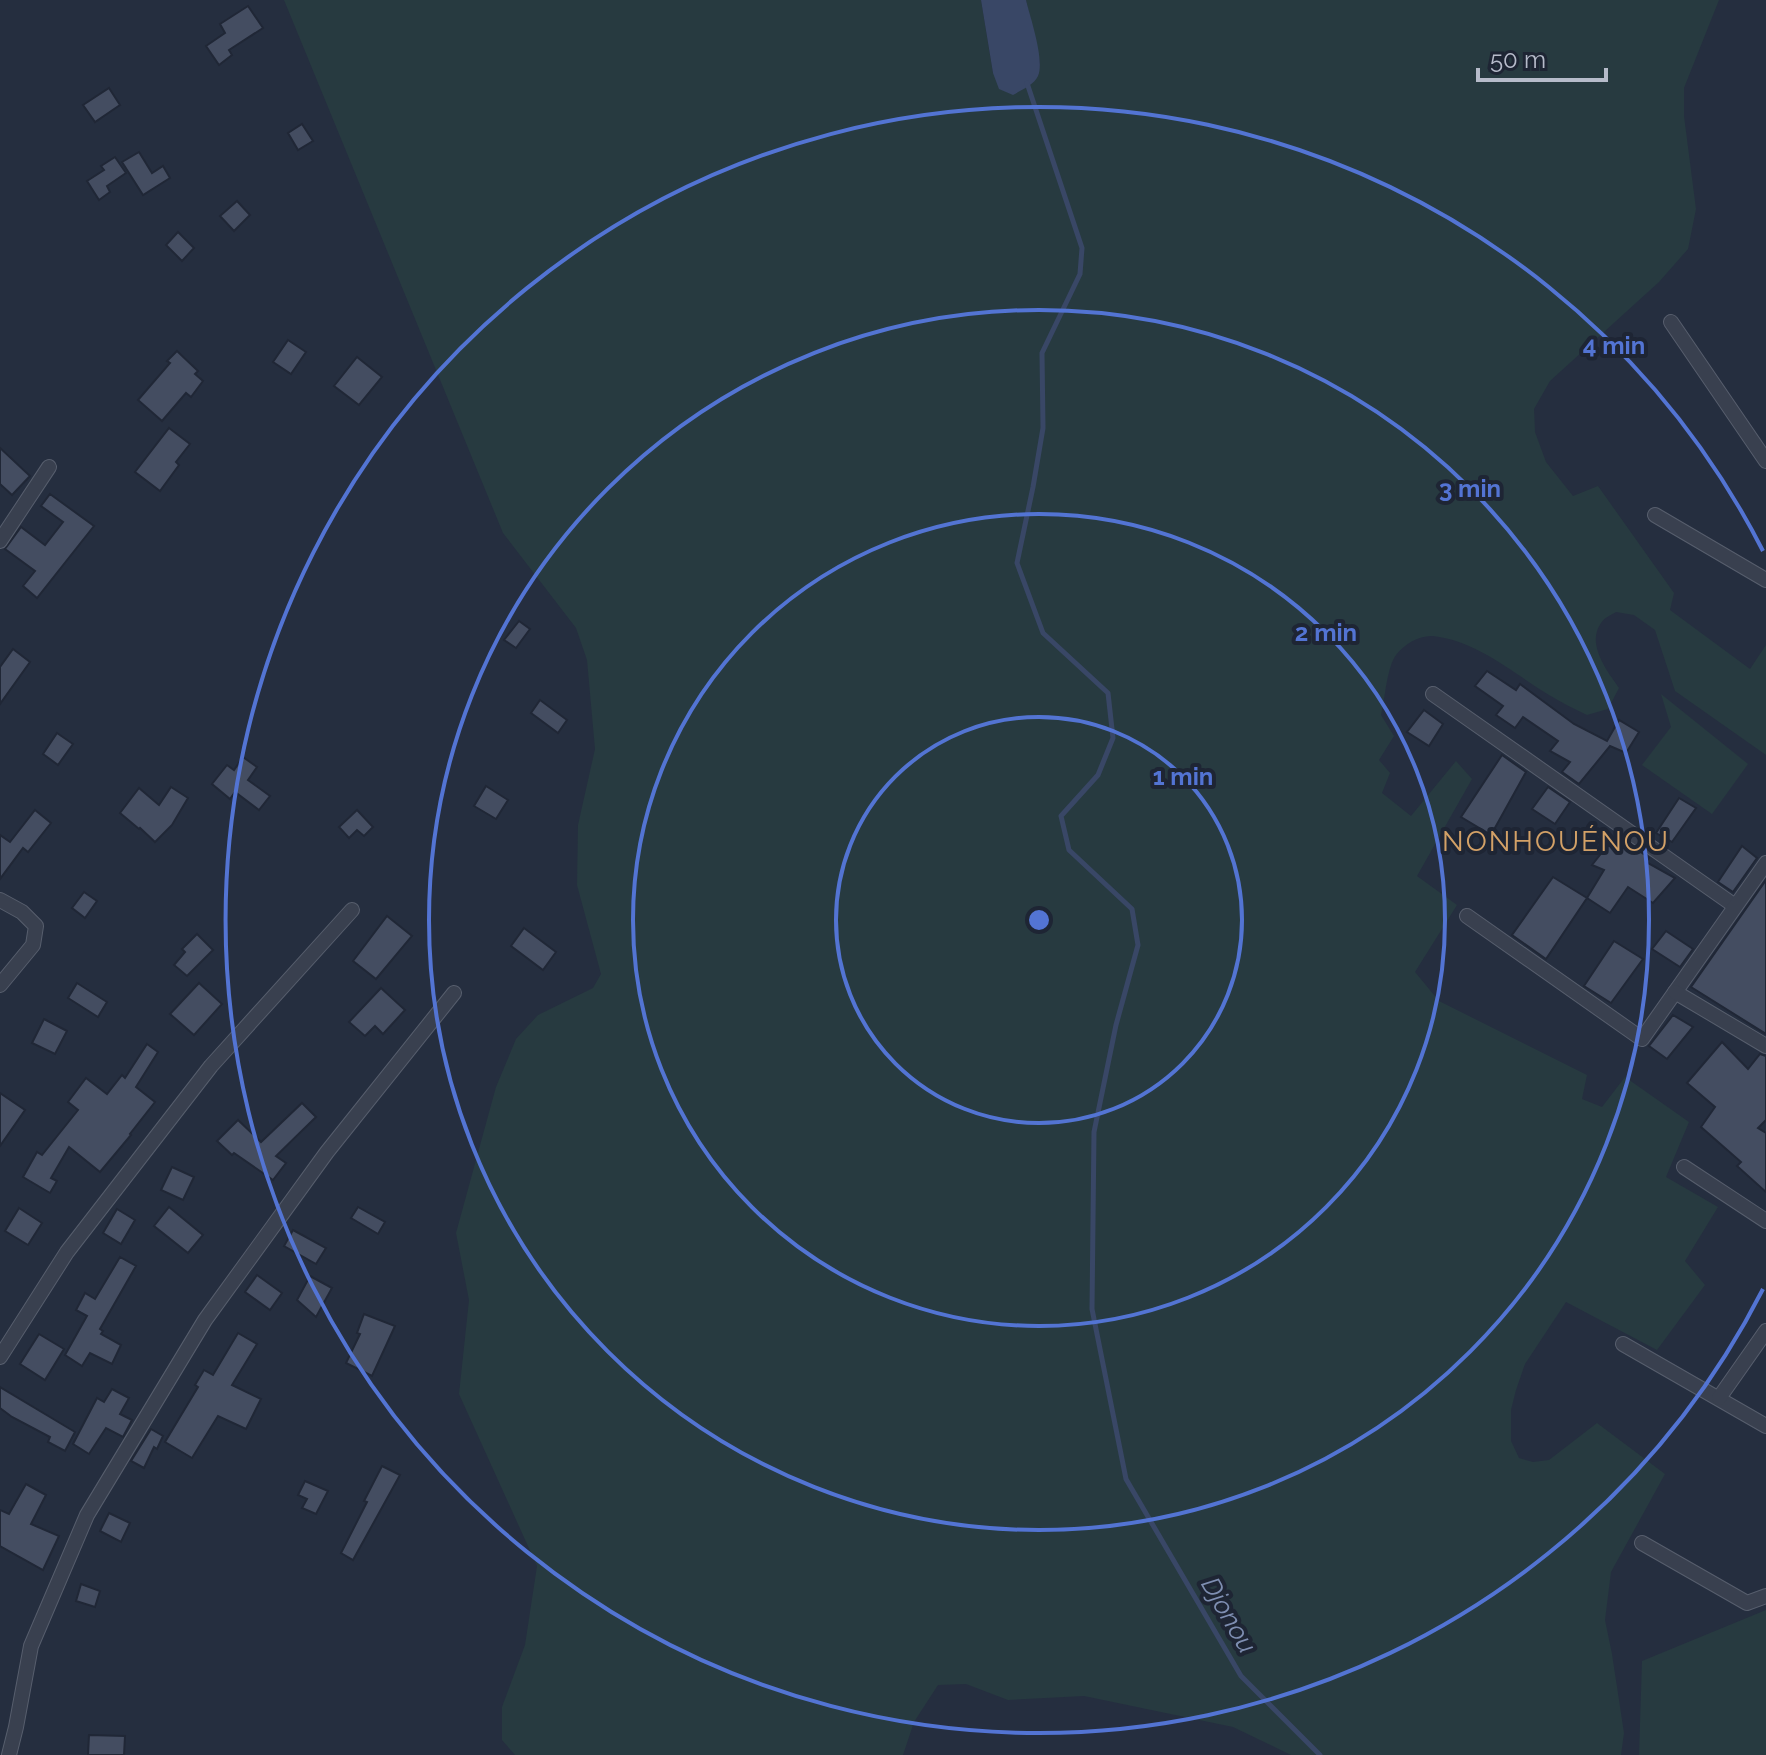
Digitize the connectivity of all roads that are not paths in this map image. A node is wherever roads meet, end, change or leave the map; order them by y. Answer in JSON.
{"nodes":[{"id":1,"x":1671,"y":322,"type":"dead end"},
{"id":2,"x":1766,"y":461,"type":"edge"},
{"id":3,"x":49,"y":467,"type":"dead end"},
{"id":4,"x":1655,"y":515,"type":"dead end"},
{"id":5,"x":0,"y":541,"type":"edge"},
{"id":6,"x":1766,"y":580,"type":"edge"},
{"id":7,"x":1433,"y":694,"type":"dead end"},
{"id":8,"x":1766,"y":863,"type":"edge"},
{"id":9,"x":0,"y":900,"type":"edge"},
{"id":10,"x":1735,"y":906,"type":"junction"},
{"id":11,"x":352,"y":910,"type":"dead end"},
{"id":12,"x":1467,"y":916,"type":"dead end"},
{"id":13,"x":0,"y":985,"type":"edge"},
{"id":14,"x":1675,"y":992,"type":"junction"},
{"id":15,"x":454,"y":993,"type":"dead end"},
{"id":16,"x":1766,"y":1046,"type":"edge"},
{"id":17,"x":1684,"y":1167,"type":"dead end"},
{"id":18,"x":1766,"y":1221,"type":"edge"},
{"id":19,"x":1766,"y":1331,"type":"edge"},
{"id":20,"x":1623,"y":1344,"type":"dead end"},
{"id":21,"x":0,"y":1357,"type":"edge"},
{"id":22,"x":1719,"y":1398,"type":"junction"},
{"id":23,"x":1766,"y":1426,"type":"edge"},
{"id":24,"x":1642,"y":1543,"type":"dead end"},
{"id":25,"x":1766,"y":1596,"type":"edge"},
{"id":26,"x":9,"y":1755,"type":"edge"}],
"edges":[{"from":1,"to":2,"type":"street"},
{"from":3,"to":5,"type":"street"},
{"from":4,"to":6,"type":"street"},
{"from":7,"to":10,"type":"street"},
{"from":8,"to":10,"type":"street"},
{"from":9,"to":13,"type":"street"},
{"from":10,"to":14,"type":"street"},
{"from":11,"to":21,"type":"street"},
{"from":12,"to":14,"type":"street"},
{"from":14,"to":16,"type":"street"},
{"from":15,"to":26,"type":"street"},
{"from":17,"to":18,"type":"street"},
{"from":19,"to":22,"type":"street"},
{"from":20,"to":22,"type":"street"},
{"from":22,"to":23,"type":"street"},
{"from":24,"to":25,"type":"street"}]}
